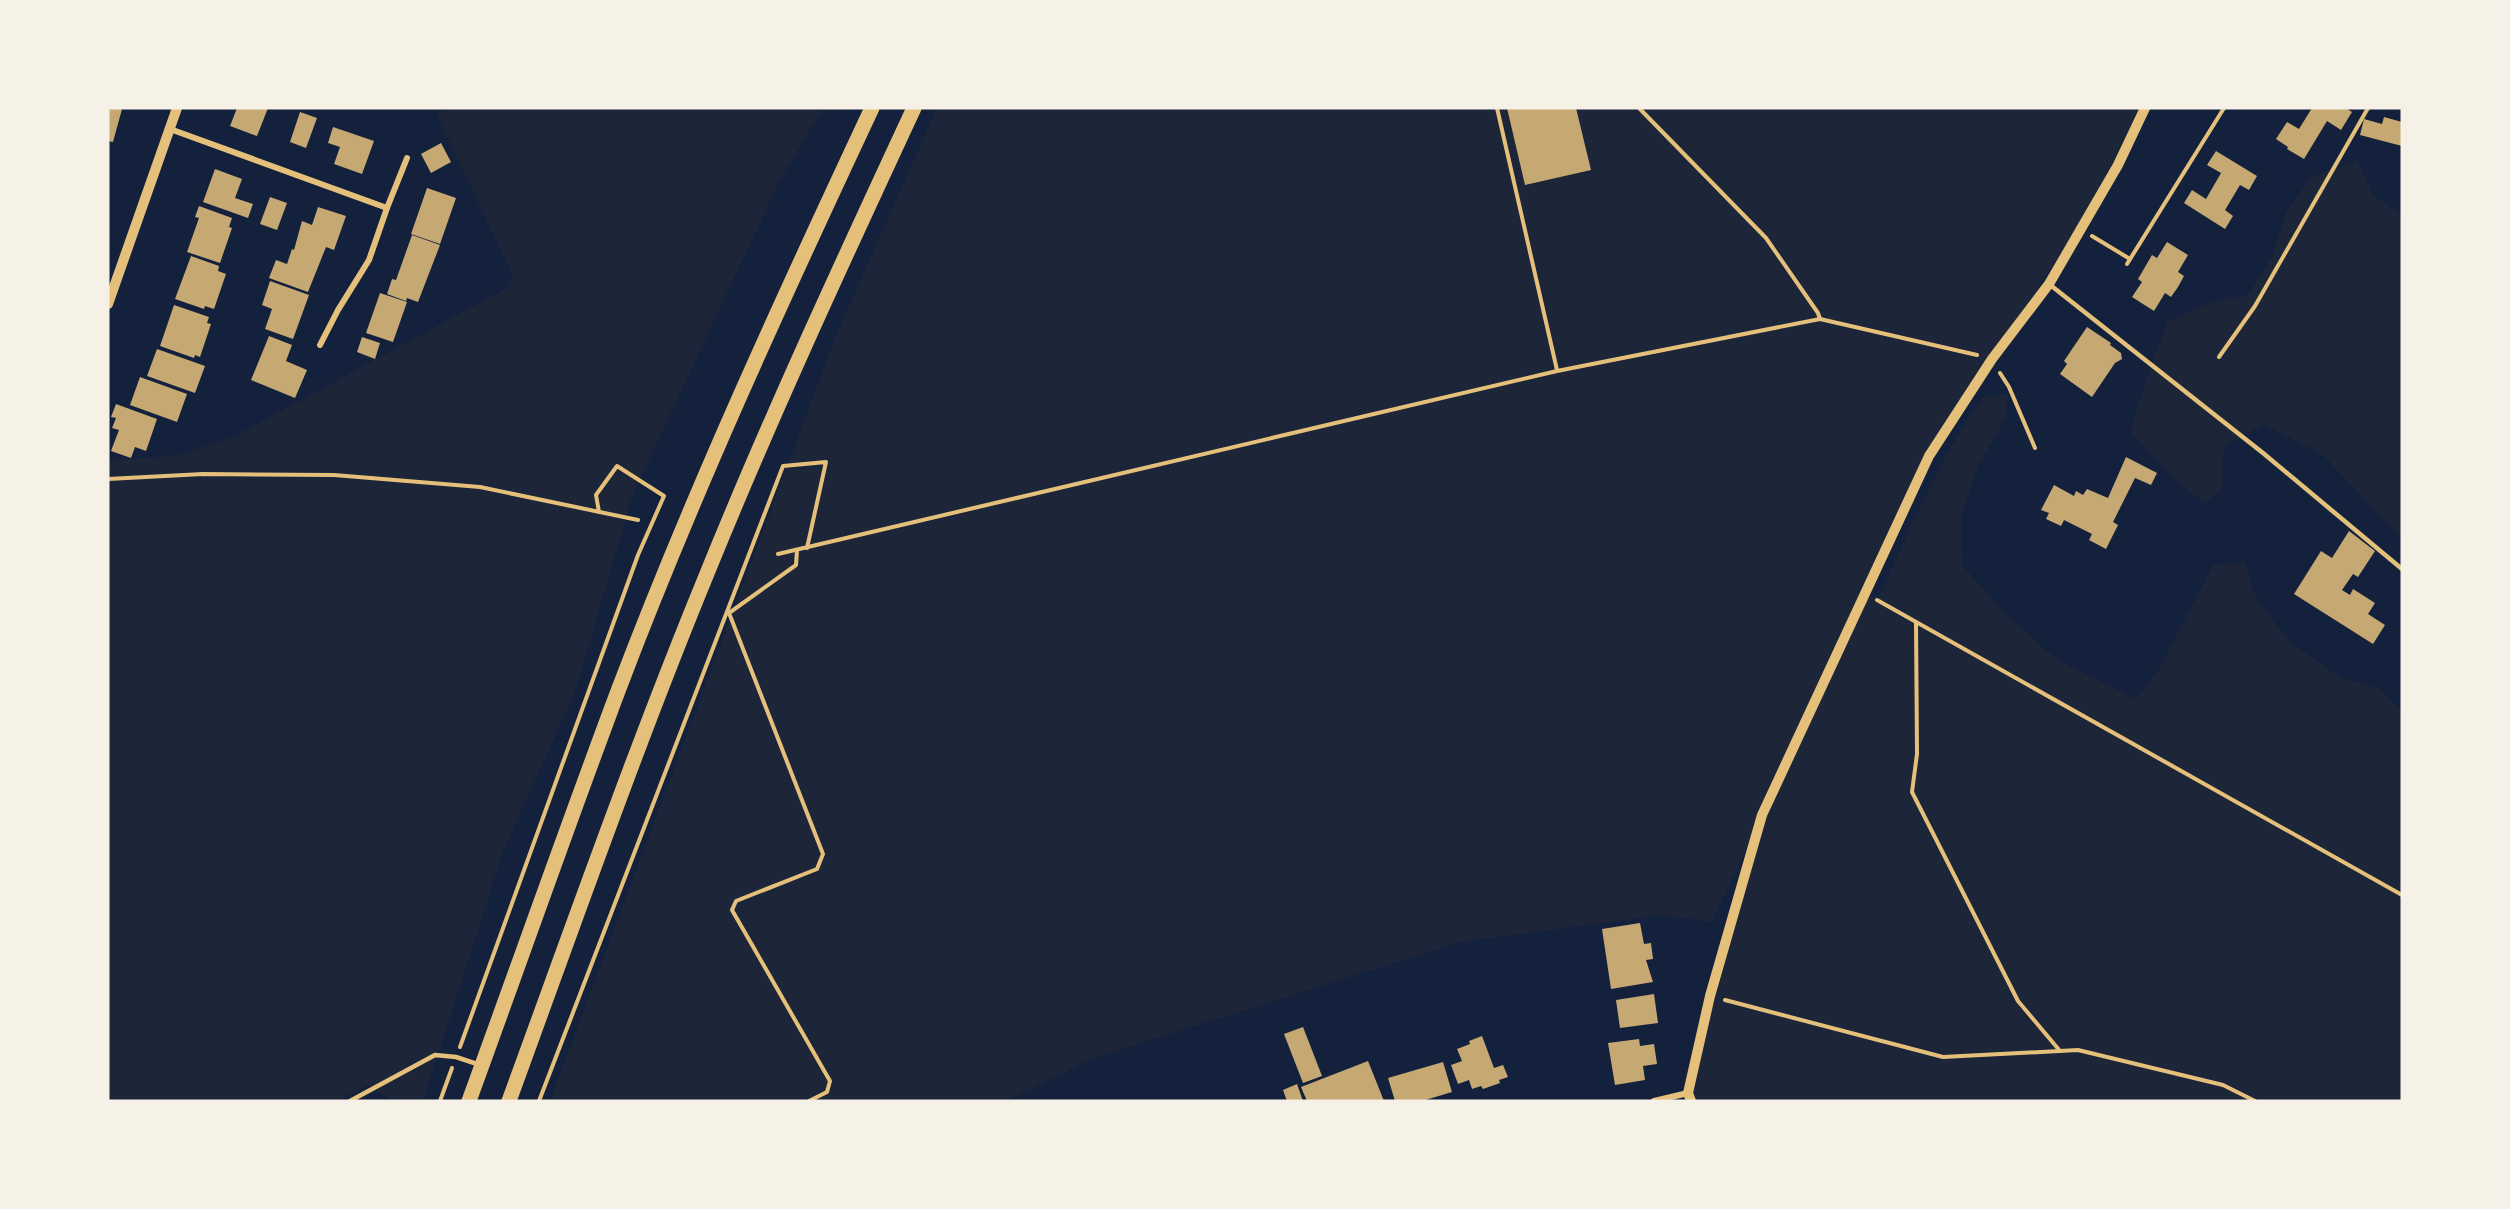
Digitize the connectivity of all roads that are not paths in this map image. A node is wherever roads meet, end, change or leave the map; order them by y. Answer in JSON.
{"nodes":[{"id":1,"x":177,"y":108,"type":"edge"},
{"id":2,"x":872,"y":108,"type":"edge"},
{"id":3,"x":914,"y":108,"type":"edge"},
{"id":4,"x":2145,"y":108,"type":"edge"},
{"id":5,"x":170,"y":129,"type":"junction"},
{"id":6,"x":407,"y":158,"type":"dead end"},
{"id":7,"x":387,"y":208,"type":"junction"},
{"id":8,"x":2049,"y":284,"type":"junction"},
{"id":9,"x":108,"y":304,"type":"edge"},
{"id":10,"x":320,"y":345,"type":"dead end"},
{"id":11,"x":2402,"y":569,"type":"edge"},
{"id":12,"x":482,"y":1065,"type":"junction"},
{"id":13,"x":1689,"y":1097,"type":"edge"},
{"id":14,"x":350,"y":1101,"type":"edge"},
{"id":15,"x":469,"y":1101,"type":"edge"},
{"id":16,"x":508,"y":1101,"type":"edge"},
{"id":17,"x":1654,"y":1101,"type":"edge"}],
"edges":[{"from":1,"to":5,"type":"street"},
{"from":2,"to":12,"type":"highway"},
{"from":3,"to":16,"type":"highway"},
{"from":4,"to":8,"type":"street"},
{"from":5,"to":7,"type":"street"},
{"from":5,"to":9,"type":"street"},
{"from":6,"to":7,"type":"street"},
{"from":7,"to":10,"type":"street"},
{"from":8,"to":11,"type":"lane"},
{"from":8,"to":13,"type":"street"},
{"from":12,"to":14,"type":"lane"},
{"from":12,"to":15,"type":"highway"},
{"from":13,"to":17,"type":"street"}]}
